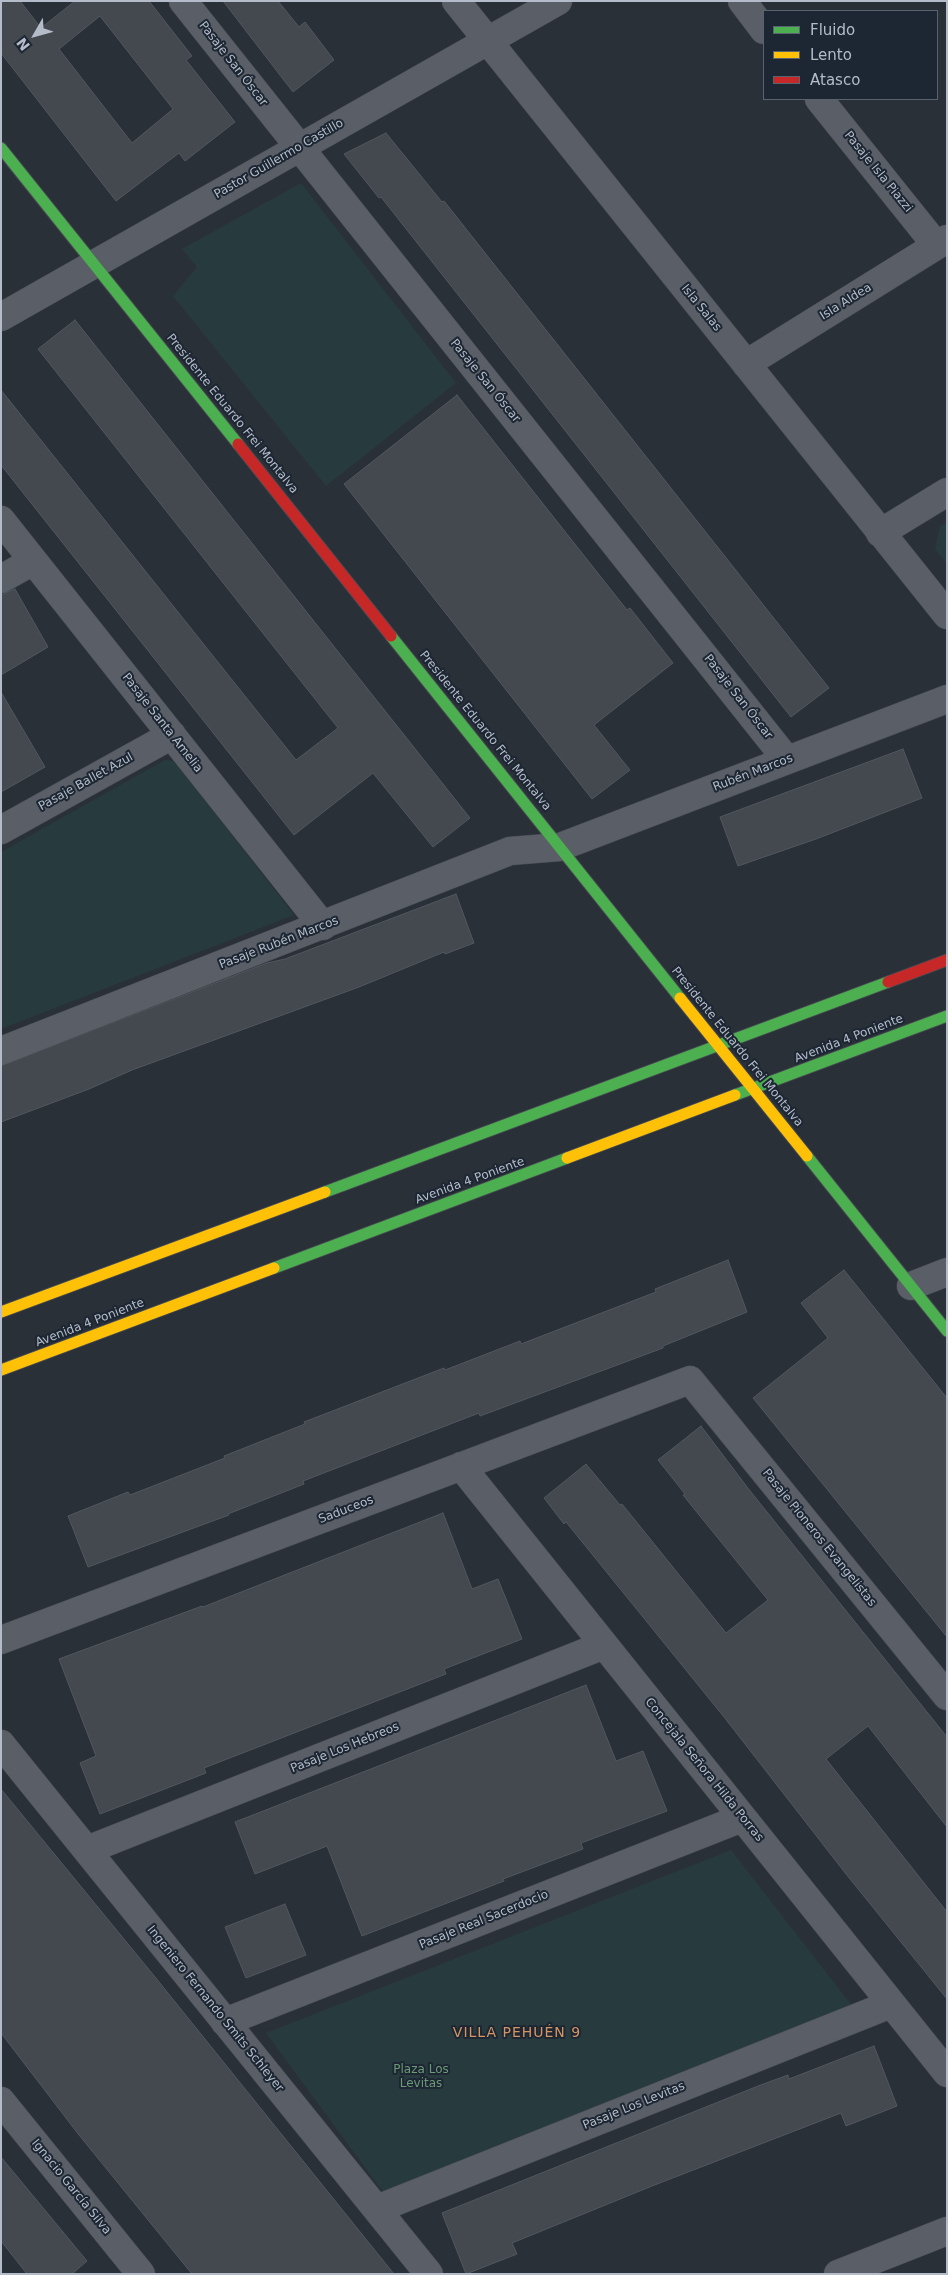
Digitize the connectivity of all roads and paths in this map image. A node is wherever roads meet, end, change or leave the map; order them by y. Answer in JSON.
{"nodes":[{"id":1,"x":183,"y":1,"type":"edge"},
{"id":2,"x":456,"y":1,"type":"edge"},
{"id":3,"x":558,"y":1,"type":"edge"},
{"id":4,"x":742,"y":1,"type":"edge"},
{"id":5,"x":763,"y":29,"type":"edge"},
{"id":6,"x":488,"y":41,"type":"junction"},
{"id":7,"x":820,"y":100,"type":"edge"},
{"id":8,"x":299,"y":147,"type":"junction"},
{"id":9,"x":1,"y":148,"type":"edge"},
{"id":10,"x":942,"y":242,"type":"edge"},
{"id":11,"x":95,"y":265,"type":"junction"},
{"id":12,"x":1,"y":317,"type":"edge"},
{"id":13,"x":746,"y":364,"type":"junction"},
{"id":14,"x":947,"y":492,"type":"edge"},
{"id":15,"x":1,"y":520,"type":"edge"},
{"id":16,"x":880,"y":532,"type":"junction"},
{"id":17,"x":34,"y":561,"type":"junction"},
{"id":18,"x":1,"y":578,"type":"edge"},
{"id":19,"x":947,"y":615,"type":"edge"},
{"id":20,"x":947,"y":699,"type":"edge"},
{"id":21,"x":172,"y":735,"type":"junction"},
{"id":22,"x":787,"y":760,"type":"junction"},
{"id":23,"x":1,"y":830,"type":"edge"},
{"id":24,"x":560,"y":847,"type":"junction"},
{"id":25,"x":323,"y":926,"type":"junction"},
{"id":26,"x":947,"y":960,"type":"edge"},
{"id":27,"x":947,"y":1016,"type":"edge"},
{"id":28,"x":719,"y":1046,"type":"junction"},
{"id":29,"x":1,"y":1051,"type":"edge"},
{"id":30,"x":754,"y":1089,"type":"junction"},
{"id":31,"x":947,"y":1272,"type":"edge"},
{"id":32,"x":911,"y":1286,"type":"junction"},
{"id":33,"x":1,"y":1312,"type":"edge"},
{"id":34,"x":947,"y":1331,"type":"edge"},
{"id":35,"x":1,"y":1370,"type":"edge"},
{"id":36,"x":690,"y":1380,"type":"joint"},
{"id":37,"x":462,"y":1466,"type":"junction"},
{"id":38,"x":1,"y":1640,"type":"edge"},
{"id":39,"x":604,"y":1645,"type":"junction"},
{"id":40,"x":947,"y":1696,"type":"edge"},
{"id":41,"x":1,"y":1744,"type":"edge"},
{"id":42,"x":742,"y":1818,"type":"junction"},
{"id":43,"x":87,"y":1850,"type":"junction"},
{"id":44,"x":891,"y":2004,"type":"junction"},
{"id":45,"x":225,"y":2022,"type":"junction"},
{"id":46,"x":947,"y":2073,"type":"edge"},
{"id":47,"x":1,"y":2100,"type":"edge"},
{"id":48,"x":377,"y":2209,"type":"junction"},
{"id":49,"x":947,"y":2231,"type":"edge"},
{"id":50,"x":141,"y":2274,"type":"edge"},
{"id":51,"x":429,"y":2274,"type":"edge"},
{"id":52,"x":838,"y":2274,"type":"edge"}],
"edges":[{"from":1,"to":8,"type":"street","name":"Pasaje San Óscar"},
{"from":2,"to":6,"type":"street","name":"Isla Salas"},
{"from":3,"to":6,"type":"street","name":"Pastor Guillermo Castillo"},
{"from":4,"to":5,"type":"street"},
{"from":6,"to":8,"type":"street","name":"Pastor Guillermo Castillo"},
{"from":6,"to":13,"type":"street","name":"Isla Salas"},
{"from":7,"to":10,"type":"street","name":"Pasaje Isla Piazzi"},
{"from":8,"to":11,"type":"street","name":"Pastor Guillermo Castillo"},
{"from":8,"to":22,"type":"street","name":"Pasaje San Óscar"},
{"from":9,"to":11,"type":"street","name":"Presidente Eduardo Frei Montalva"},
{"from":10,"to":13,"type":"street","name":"Isla Aldea"},
{"from":11,"to":12,"type":"street","name":"Pastor Guillermo Castillo"},
{"from":11,"to":24,"type":"street","name":"Presidente Eduardo Frei Montalva"},
{"from":13,"to":16,"type":"street","name":"Isla Salas"},
{"from":14,"to":16,"type":"street"},
{"from":15,"to":17,"type":"street","name":"Pasaje Santa Amelia"},
{"from":16,"to":19,"type":"street","name":"Isla Salas"},
{"from":17,"to":18,"type":"street"},
{"from":17,"to":21,"type":"street","name":"Pasaje Santa Amelia"},
{"from":20,"to":22,"type":"street","name":"Rubén Marcos"},
{"from":21,"to":23,"type":"street","name":"Pasaje Ballet Azul"},
{"from":21,"to":25,"type":"street","name":"Pasaje Santa Amelia"},
{"from":22,"to":24,"type":"street","name":"Rubén Marcos"},
{"from":24,"to":25,"type":"street","name":"Pasaje Rubén Marcos"},
{"from":24,"to":28,"type":"street","name":"Presidente Eduardo Frei Montalva"},
{"from":25,"to":29,"type":"street","name":"Pasaje Rubén Marcos"},
{"from":26,"to":28,"type":"street"},
{"from":27,"to":30,"type":"street","name":"Avenida 4 Poniente"},
{"from":28,"to":30,"type":"street","name":"Presidente Eduardo Frei Montalva"},
{"from":28,"to":33,"type":"street"},
{"from":30,"to":32,"type":"street","name":"Presidente Eduardo Frei Montalva"},
{"from":30,"to":35,"type":"street","name":"Avenida 4 Poniente"},
{"from":31,"to":32,"type":"street"},
{"from":32,"to":34,"type":"street","name":"Presidente Eduardo Frei Montalva"},
{"from":36,"to":37,"type":"street","name":"Saduceos"},
{"from":36,"to":40,"type":"street","name":"Pasaje Pioneros Evangelistas"},
{"from":37,"to":38,"type":"street","name":"Saduceos"},
{"from":37,"to":39,"type":"street","name":"Concejala Señora Hilda Porras"},
{"from":39,"to":42,"type":"street","name":"Concejala Señora Hilda Porras"},
{"from":39,"to":43,"type":"street","name":"Pasaje Los Hebreos"},
{"from":41,"to":43,"type":"street","name":"Ingeniero Fernando Smits Schleyer"},
{"from":42,"to":44,"type":"street","name":"Concejala Señora Hilda Porras"},
{"from":42,"to":45,"type":"street","name":"Pasaje Real Sacerdocio"},
{"from":43,"to":45,"type":"street","name":"Ingeniero Fernando Smits Schleyer"},
{"from":44,"to":46,"type":"street","name":"Concejala Señora Hilda Porras"},
{"from":44,"to":48,"type":"street","name":"Pasaje Los Levitas"},
{"from":45,"to":48,"type":"street","name":"Ingeniero Fernando Smits Schleyer"},
{"from":47,"to":50,"type":"street","name":"Ignacio García Silva"},
{"from":48,"to":51,"type":"street","name":"Ingeniero Fernando Smits Schleyer"},
{"from":49,"to":52,"type":"street"}]}
